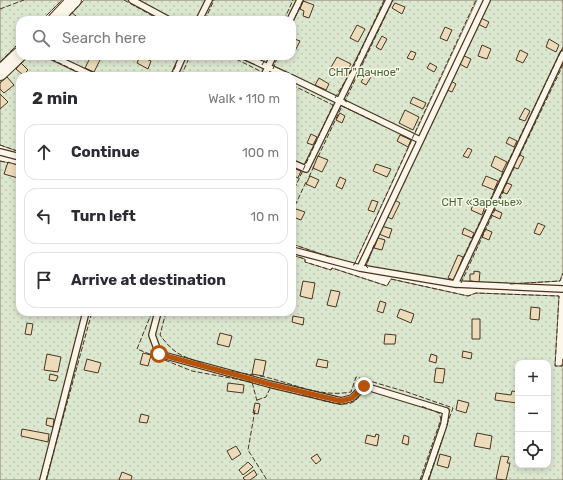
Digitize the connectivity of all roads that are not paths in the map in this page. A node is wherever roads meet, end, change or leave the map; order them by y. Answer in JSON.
{"nodes":[{"id":1,"x":74,"y":0,"type":"edge"},
{"id":2,"x":132,"y":0,"type":"edge"},
{"id":3,"x":209,"y":0,"type":"edge"},
{"id":4,"x":300,"y":0,"type":"edge"},
{"id":5,"x":389,"y":0,"type":"edge"},
{"id":6,"x":487,"y":0,"type":"edge"},
{"id":7,"x":59,"y":16,"type":"edge"},
{"id":8,"x":162,"y":16,"type":"edge"},
{"id":9,"x":201,"y":16,"type":"edge"},
{"id":10,"x":292,"y":16,"type":"edge"},
{"id":11,"x":563,"y":54,"type":"edge"},
{"id":12,"x":16,"y":58,"type":"edge"},
{"id":13,"x":60,"y":60,"type":"edge"},
{"id":14,"x":181,"y":60,"type":"edge"},
{"id":15,"x":253,"y":60,"type":"edge"},
{"id":16,"x":271,"y":60,"type":"edge"},
{"id":17,"x":268,"y":67,"type":"junction"},
{"id":18,"x":85,"y":72,"type":"edge"},
{"id":19,"x":176,"y":72,"type":"edge"},
{"id":20,"x":266,"y":72,"type":"edge"},
{"id":21,"x":279,"y":72,"type":"edge"},
{"id":22,"x":0,"y":73,"type":"edge"},
{"id":23,"x":296,"y":80,"type":"edge"},
{"id":24,"x":340,"y":101,"type":"junction"},
{"id":25,"x":420,"y":140,"type":"junction"},
{"id":26,"x":0,"y":152,"type":"edge"},
{"id":27,"x":16,"y":156,"type":"edge"},
{"id":28,"x":296,"y":166,"type":"edge"},
{"id":29,"x":296,"y":251,"type":"edge"},
{"id":30,"x":360,"y":268,"type":"junction"},
{"id":31,"x":455,"y":284,"type":"junction"},
{"id":32,"x":562,"y":286,"type":"edge"},
{"id":33,"x":85,"y":316,"type":"edge"},
{"id":34,"x":157,"y":316,"type":"edge"},
{"id":35,"x":43,"y":480,"type":"edge"},
{"id":36,"x":425,"y":480,"type":"edge"}],
"edges":[{"from":1,"to":7,"type":"street"},
{"from":2,"to":8,"type":"lane"},
{"from":3,"to":9,"type":"lane"},
{"from":4,"to":10,"type":"lane"},
{"from":5,"to":24,"type":"lane"},
{"from":6,"to":25,"type":"lane"},
{"from":11,"to":31,"type":"lane"},
{"from":12,"to":22,"type":"street"},
{"from":13,"to":18,"type":"lane"},
{"from":14,"to":19,"type":"lane"},
{"from":15,"to":17,"type":"lane"},
{"from":16,"to":17,"type":"lane"},
{"from":17,"to":20,"type":"lane"},
{"from":17,"to":21,"type":"lane"},
{"from":23,"to":24,"type":"lane"},
{"from":24,"to":25,"type":"lane"},
{"from":24,"to":28,"type":"lane"},
{"from":25,"to":30,"type":"lane"},
{"from":26,"to":27,"type":"lane"},
{"from":29,"to":30,"type":"lane"},
{"from":30,"to":31,"type":"lane"},
{"from":31,"to":32,"type":"lane"},
{"from":33,"to":35,"type":"lane"},
{"from":34,"to":36,"type":"lane"}]}
